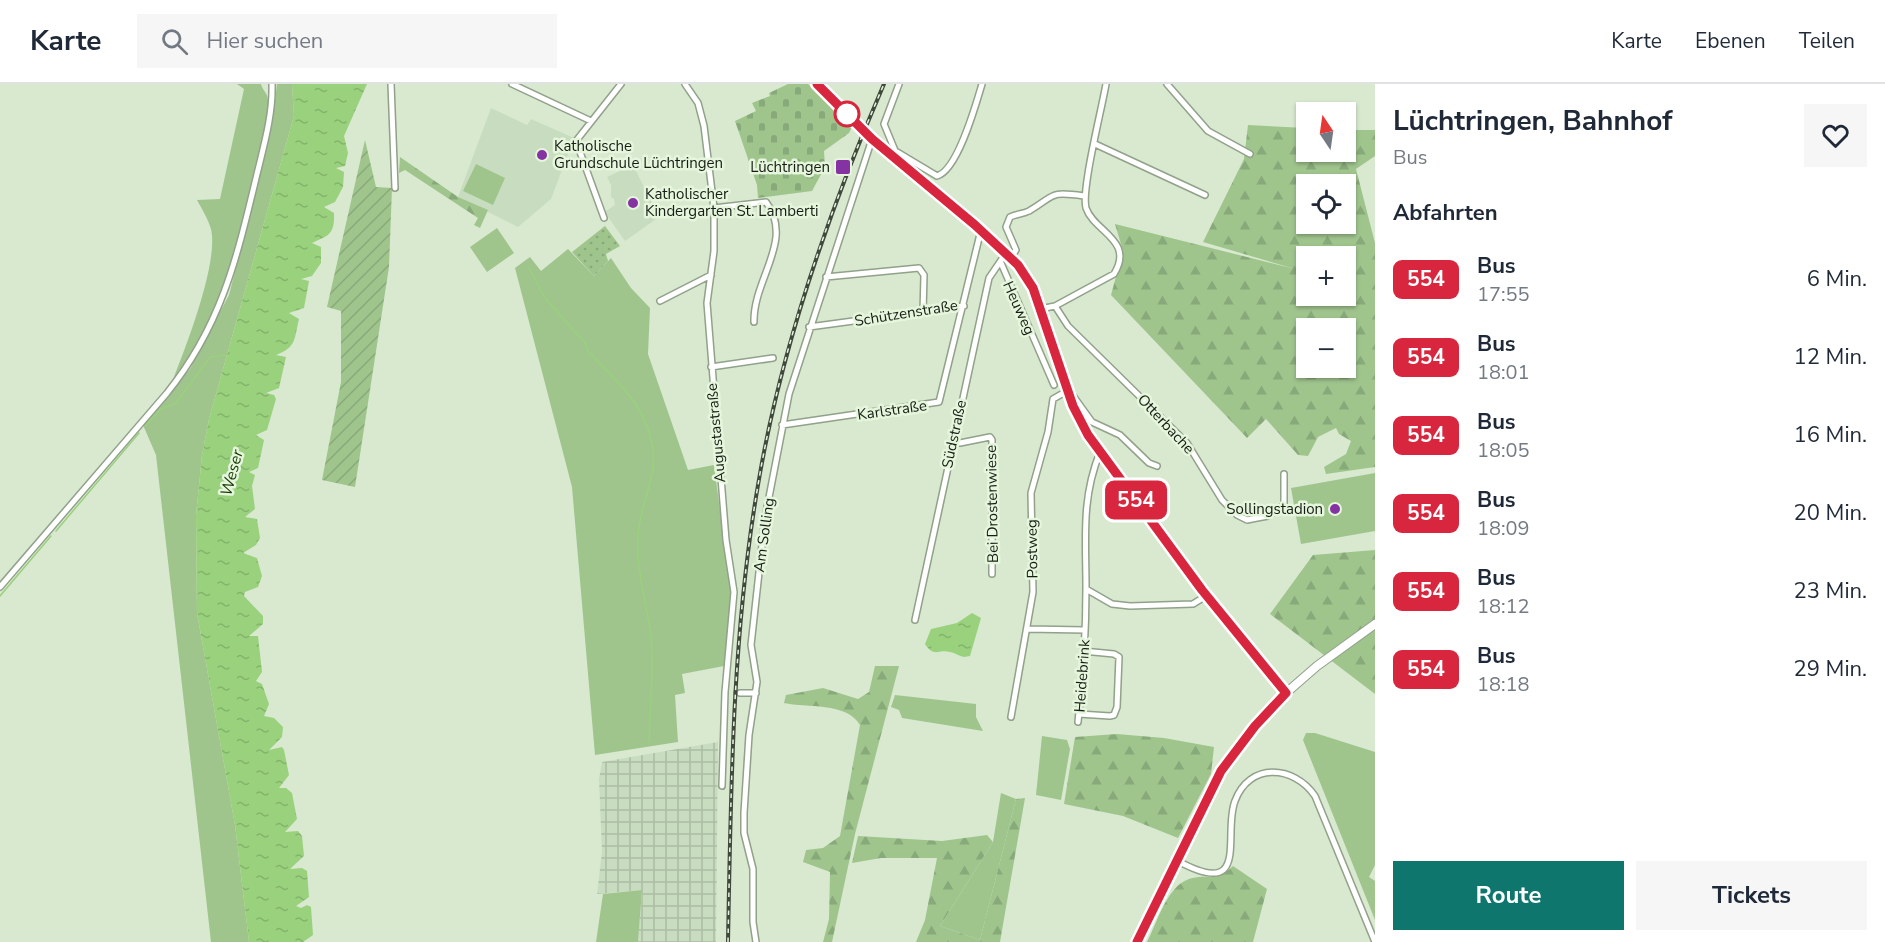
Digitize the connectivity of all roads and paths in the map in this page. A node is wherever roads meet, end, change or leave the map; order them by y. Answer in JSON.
{"nodes":[{"id":1,"x":272,"y":84,"type":"edge"},
{"id":2,"x":391,"y":84,"type":"edge"},
{"id":3,"x":512,"y":84,"type":"edge"},
{"id":4,"x":621,"y":84,"type":"edge"},
{"id":5,"x":685,"y":84,"type":"edge"},
{"id":6,"x":817,"y":84,"type":"edge"},
{"id":7,"x":899,"y":84,"type":"edge"},
{"id":8,"x":982,"y":84,"type":"edge"},
{"id":9,"x":1106,"y":84,"type":"edge"},
{"id":10,"x":1167,"y":84,"type":"edge"},
{"id":11,"x":591,"y":121,"type":"junction"},
{"id":12,"x":872,"y":139,"type":"junction"},
{"id":13,"x":1095,"y":144,"type":"junction"},
{"id":14,"x":895,"y":154,"type":"junction"},
{"id":15,"x":1250,"y":154,"type":"dead end"},
{"id":16,"x":395,"y":188,"type":"dead end"},
{"id":17,"x":1205,"y":195,"type":"dead end"},
{"id":18,"x":1084,"y":196,"type":"junction"},
{"id":19,"x":714,"y":208,"type":"junction"},
{"id":20,"x":604,"y":218,"type":"dead end"},
{"id":21,"x":993,"y":242,"type":"tunnel mouth"},
{"id":22,"x":1006,"y":253,"type":"junction"},
{"id":23,"x":1011,"y":258,"type":"junction"},
{"id":24,"x":1001,"y":263,"type":"junction"},
{"id":25,"x":711,"y":275,"type":"junction"},
{"id":26,"x":826,"y":277,"type":"junction"},
{"id":27,"x":660,"y":300,"type":"dead end"},
{"id":28,"x":964,"y":306,"type":"junction"},
{"id":29,"x":1055,"y":306,"type":"junction"},
{"id":30,"x":1040,"y":309,"type":"junction"},
{"id":31,"x":923,"y":312,"type":"junction"},
{"id":32,"x":754,"y":322,"type":"dead end"},
{"id":33,"x":809,"y":327,"type":"junction"},
{"id":34,"x":773,"y":358,"type":"dead end"},
{"id":35,"x":711,"y":367,"type":"junction"},
{"id":36,"x":1054,"y":386,"type":"dead end"},
{"id":37,"x":1067,"y":391,"type":"junction"},
{"id":38,"x":1070,"y":397,"type":"junction"},
{"id":39,"x":782,"y":425,"type":"junction"},
{"id":40,"x":952,"y":442,"type":"junction"},
{"id":41,"x":1100,"y":452,"type":"junction"},
{"id":42,"x":1157,"y":466,"type":"dead end"},
{"id":43,"x":1284,"y":474,"type":"dead end"},
{"id":44,"x":992,"y":574,"type":"dead end"},
{"id":45,"x":0,"y":587,"type":"edge"},
{"id":46,"x":1086,"y":588,"type":"junction"},
{"id":47,"x":1206,"y":596,"type":"junction"},
{"id":48,"x":915,"y":620,"type":"dead end"},
{"id":49,"x":1375,"y":624,"type":"edge"},
{"id":50,"x":1027,"y":629,"type":"junction"},
{"id":51,"x":1085,"y":630,"type":"junction"},
{"id":52,"x":1083,"y":651,"type":"junction"},
{"id":53,"x":725,"y":692,"type":"junction"},
{"id":54,"x":733,"y":693,"type":"tunnel mouth"},
{"id":55,"x":740,"y":693,"type":"tunnel mouth"},
{"id":56,"x":756,"y":693,"type":"junction"},
{"id":57,"x":1286,"y":693,"type":"junction"},
{"id":58,"x":1079,"y":714,"type":"junction"},
{"id":59,"x":1011,"y":717,"type":"dead end"},
{"id":60,"x":1078,"y":722,"type":"dead end"},
{"id":61,"x":722,"y":786,"type":"dead end"},
{"id":62,"x":1176,"y":860,"type":"junction"},
{"id":63,"x":756,"y":942,"type":"edge"},
{"id":64,"x":1137,"y":942,"type":"edge"},
{"id":65,"x":1375,"y":942,"type":"edge"}],
"edges":[{"from":1,"to":45,"type":"street"},
{"from":2,"to":16,"type":"street"},
{"from":3,"to":11,"type":"street"},
{"from":4,"to":11,"type":"street"},
{"from":5,"to":19,"type":"street","name":"Augustastraße"},
{"from":6,"to":12,"type":"street"},
{"from":7,"to":14,"type":"street"},
{"from":8,"to":14,"type":"street"},
{"from":9,"to":13,"type":"street"},
{"from":10,"to":15,"type":"street"},
{"from":11,"to":20,"type":"street"},
{"from":12,"to":14,"type":"street"},
{"from":12,"to":26,"type":"street","name":"Am Solling"},
{"from":13,"to":17,"type":"street"},
{"from":13,"to":18,"type":"street"},
{"from":14,"to":28,"type":"street","name":"Schützenstraße"},
{"from":18,"to":23,"type":"street"},
{"from":18,"to":29,"type":"street"},
{"from":19,"to":25,"type":"street","name":"Augustastraße"},
{"from":19,"to":32,"type":"street"},
{"from":21,"to":22,"type":"street","name":"Heuweg"},
{"from":22,"to":23,"type":"street","name":"Heuweg"},
{"from":22,"to":24,"type":"street","name":"Südstraße"},
{"from":23,"to":30,"type":"street","name":"Heuweg"},
{"from":24,"to":36,"type":"street","name":"Heuweg"},
{"from":24,"to":40,"type":"street","name":"Südstraße"},
{"from":25,"to":27,"type":"street"},
{"from":25,"to":35,"type":"street","name":"Augustastraße"},
{"from":26,"to":31,"type":"street"},
{"from":26,"to":33,"type":"street","name":"Am Solling"},
{"from":28,"to":31,"type":"street","name":"Schützenstraße"},
{"from":28,"to":39,"type":"street","name":"Karlstraße"},
{"from":29,"to":30,"type":"street"},
{"from":29,"to":43,"type":"street","name":"Otterbache"},
{"from":30,"to":37,"type":"street","name":"Heuweg"},
{"from":31,"to":33,"type":"street","name":"Schützenstraße"},
{"from":33,"to":39,"type":"street","name":"Am Solling"},
{"from":34,"to":35,"type":"street"},
{"from":35,"to":53,"type":"street","name":"Augustastraße"},
{"from":37,"to":38,"type":"street","name":"Heuweg"},
{"from":37,"to":50,"type":"street","name":"Postweg"},
{"from":38,"to":41,"type":"street","name":"Heuweg"},
{"from":38,"to":42,"type":"street"},
{"from":39,"to":56,"type":"street","name":"Am Solling"},
{"from":40,"to":44,"type":"street","name":"Bei Drostenwiese"},
{"from":40,"to":48,"type":"street","name":"Südstraße"},
{"from":41,"to":46,"type":"street","name":"Heidebrink"},
{"from":41,"to":47,"type":"street","name":"Heuweg"},
{"from":46,"to":47,"type":"street"},
{"from":46,"to":51,"type":"street","name":"Heidebrink"},
{"from":47,"to":57,"type":"street","name":"Heuweg"},
{"from":49,"to":57,"type":"main road"},
{"from":50,"to":51,"type":"street","name":"Heidebrink"},
{"from":50,"to":59,"type":"street","name":"Postweg"},
{"from":51,"to":52,"type":"street","name":"Heidebrink"},
{"from":52,"to":58,"type":"street","name":"Heidebrink"},
{"from":52,"to":58,"type":"street"},
{"from":53,"to":54,"type":"street"},
{"from":53,"to":61,"type":"street","name":"Augustastraße"},
{"from":55,"to":56,"type":"street"},
{"from":56,"to":63,"type":"street","name":"Am Solling"},
{"from":57,"to":62,"type":"main road"},
{"from":58,"to":60,"type":"street","name":"Heidebrink"},
{"from":62,"to":64,"type":"main road"},
{"from":62,"to":65,"type":"street"}]}
